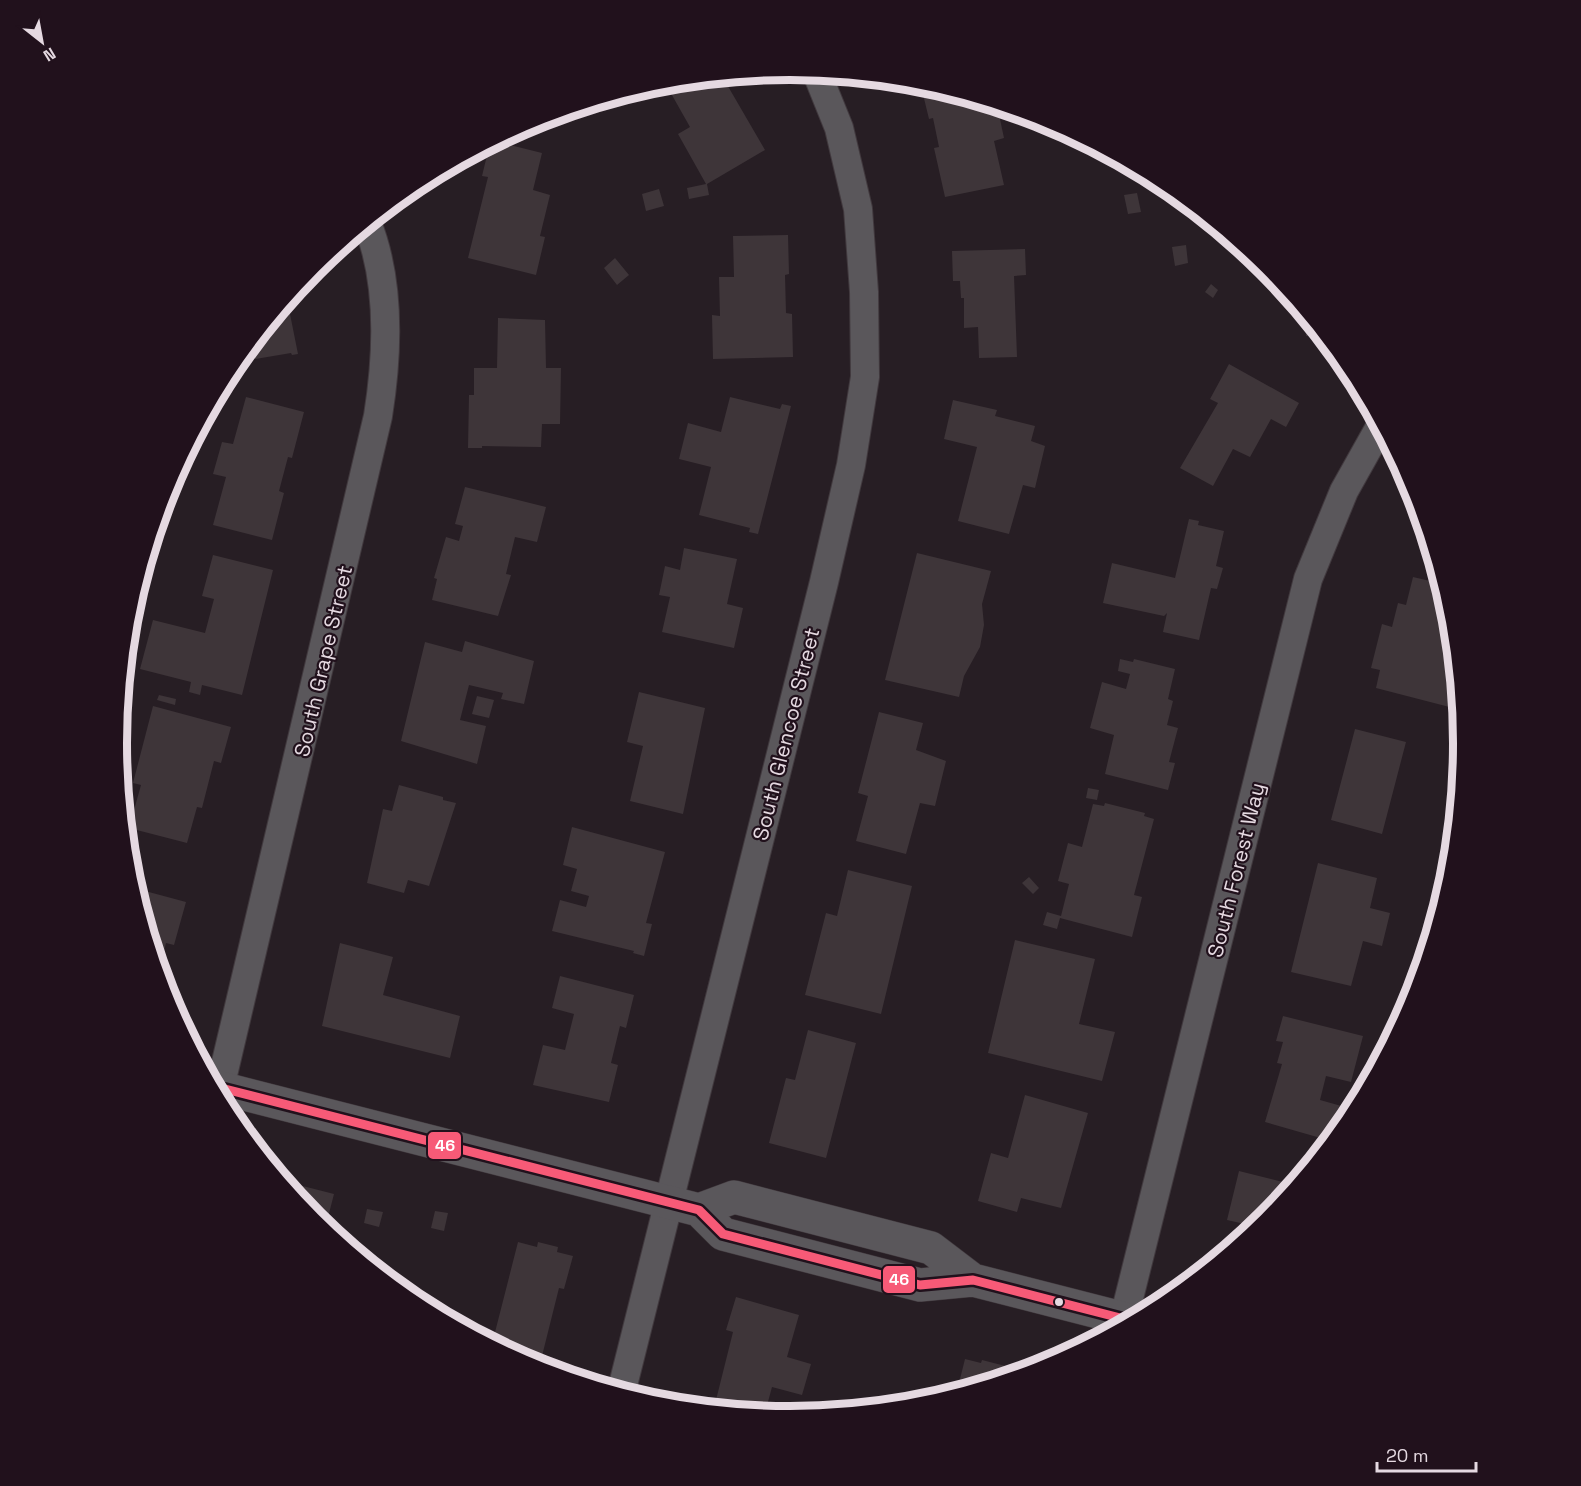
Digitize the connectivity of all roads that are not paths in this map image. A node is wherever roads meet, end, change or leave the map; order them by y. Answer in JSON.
{"nodes":[{"id":1,"x":819,"y":81,"type":"edge"},
{"id":2,"x":370,"y":230,"type":"edge"},
{"id":3,"x":1377,"y":433,"type":"edge"},
{"id":4,"x":219,"y":1080,"type":"edge"},
{"id":5,"x":227,"y":1092,"type":"edge"},
{"id":6,"x":684,"y":1206,"type":"junction"},
{"id":7,"x":1128,"y":1314,"type":"edge"},
{"id":8,"x":1118,"y":1320,"type":"edge"},
{"id":9,"x":624,"y":1385,"type":"edge"}],
"edges":[{"from":1,"to":6,"type":"street","name":"South Glencoe Street"},
{"from":2,"to":4,"type":"street","name":"South Grape Street"},
{"from":3,"to":7,"type":"street","name":"South Forest Way"},
{"from":5,"to":6,"type":"street"},
{"from":6,"to":8,"type":"street"},
{"from":6,"to":9,"type":"street","name":"South Glencoe Street"}]}
